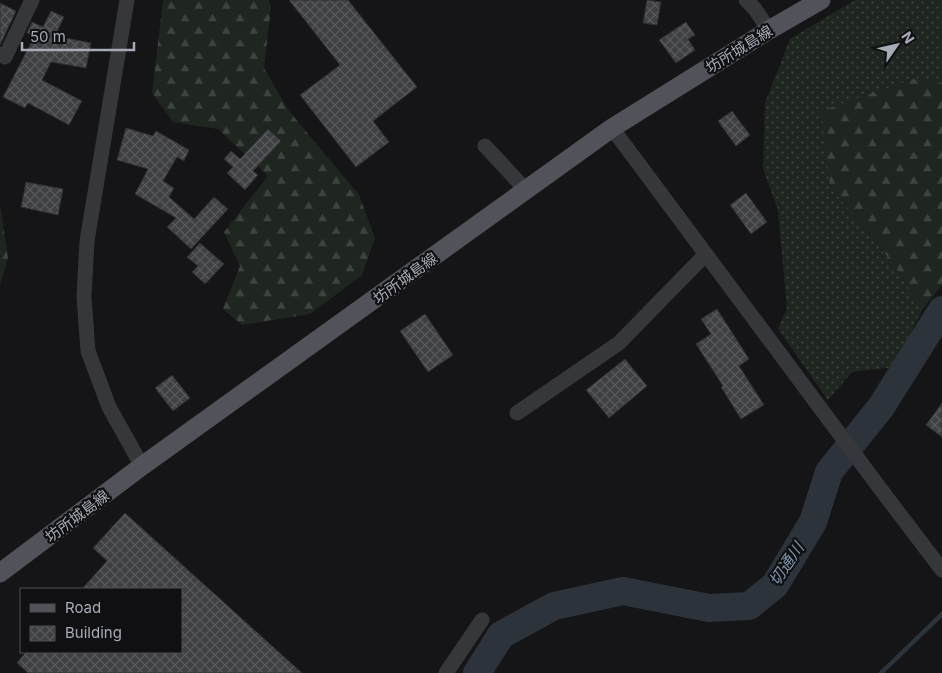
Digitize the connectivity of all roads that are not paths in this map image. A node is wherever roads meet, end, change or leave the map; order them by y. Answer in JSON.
{"nodes":[{"id":1,"x":32,"y":0,"type":"edge"},
{"id":2,"x":127,"y":0,"type":"edge"},
{"id":3,"x":746,"y":0,"type":"edge"},
{"id":4,"x":821,"y":0,"type":"edge"},
{"id":5,"x":769,"y":30,"type":"junction"},
{"id":6,"x":0,"y":54,"type":"edge"},
{"id":7,"x":612,"y":128,"type":"junction"},
{"id":8,"x":485,"y":146,"type":"dead end"},
{"id":9,"x":526,"y":190,"type":"junction"},
{"id":10,"x":706,"y":254,"type":"junction"},
{"id":11,"x":517,"y":414,"type":"dead end"},
{"id":12,"x":142,"y":466,"type":"junction"},
{"id":13,"x":942,"y":570,"type":"edge"},
{"id":14,"x":0,"y":573,"type":"edge"},
{"id":15,"x":482,"y":620,"type":"dead end"},
{"id":16,"x":446,"y":673,"type":"edge"}],
"edges":[{"from":1,"to":6,"type":"street"},
{"from":2,"to":12,"type":"street"},
{"from":3,"to":5,"type":"street"},
{"from":4,"to":5,"type":"main road","name":"坊所城島線"},
{"from":5,"to":7,"type":"main road","name":"坊所城島線"},
{"from":7,"to":9,"type":"main road","name":"坊所城島線"},
{"from":7,"to":10,"type":"street"},
{"from":8,"to":9,"type":"street"},
{"from":9,"to":12,"type":"main road","name":"坊所城島線"},
{"from":10,"to":11,"type":"street"},
{"from":10,"to":13,"type":"street"},
{"from":12,"to":14,"type":"main road","name":"坊所城島線"},
{"from":15,"to":16,"type":"street"}]}
